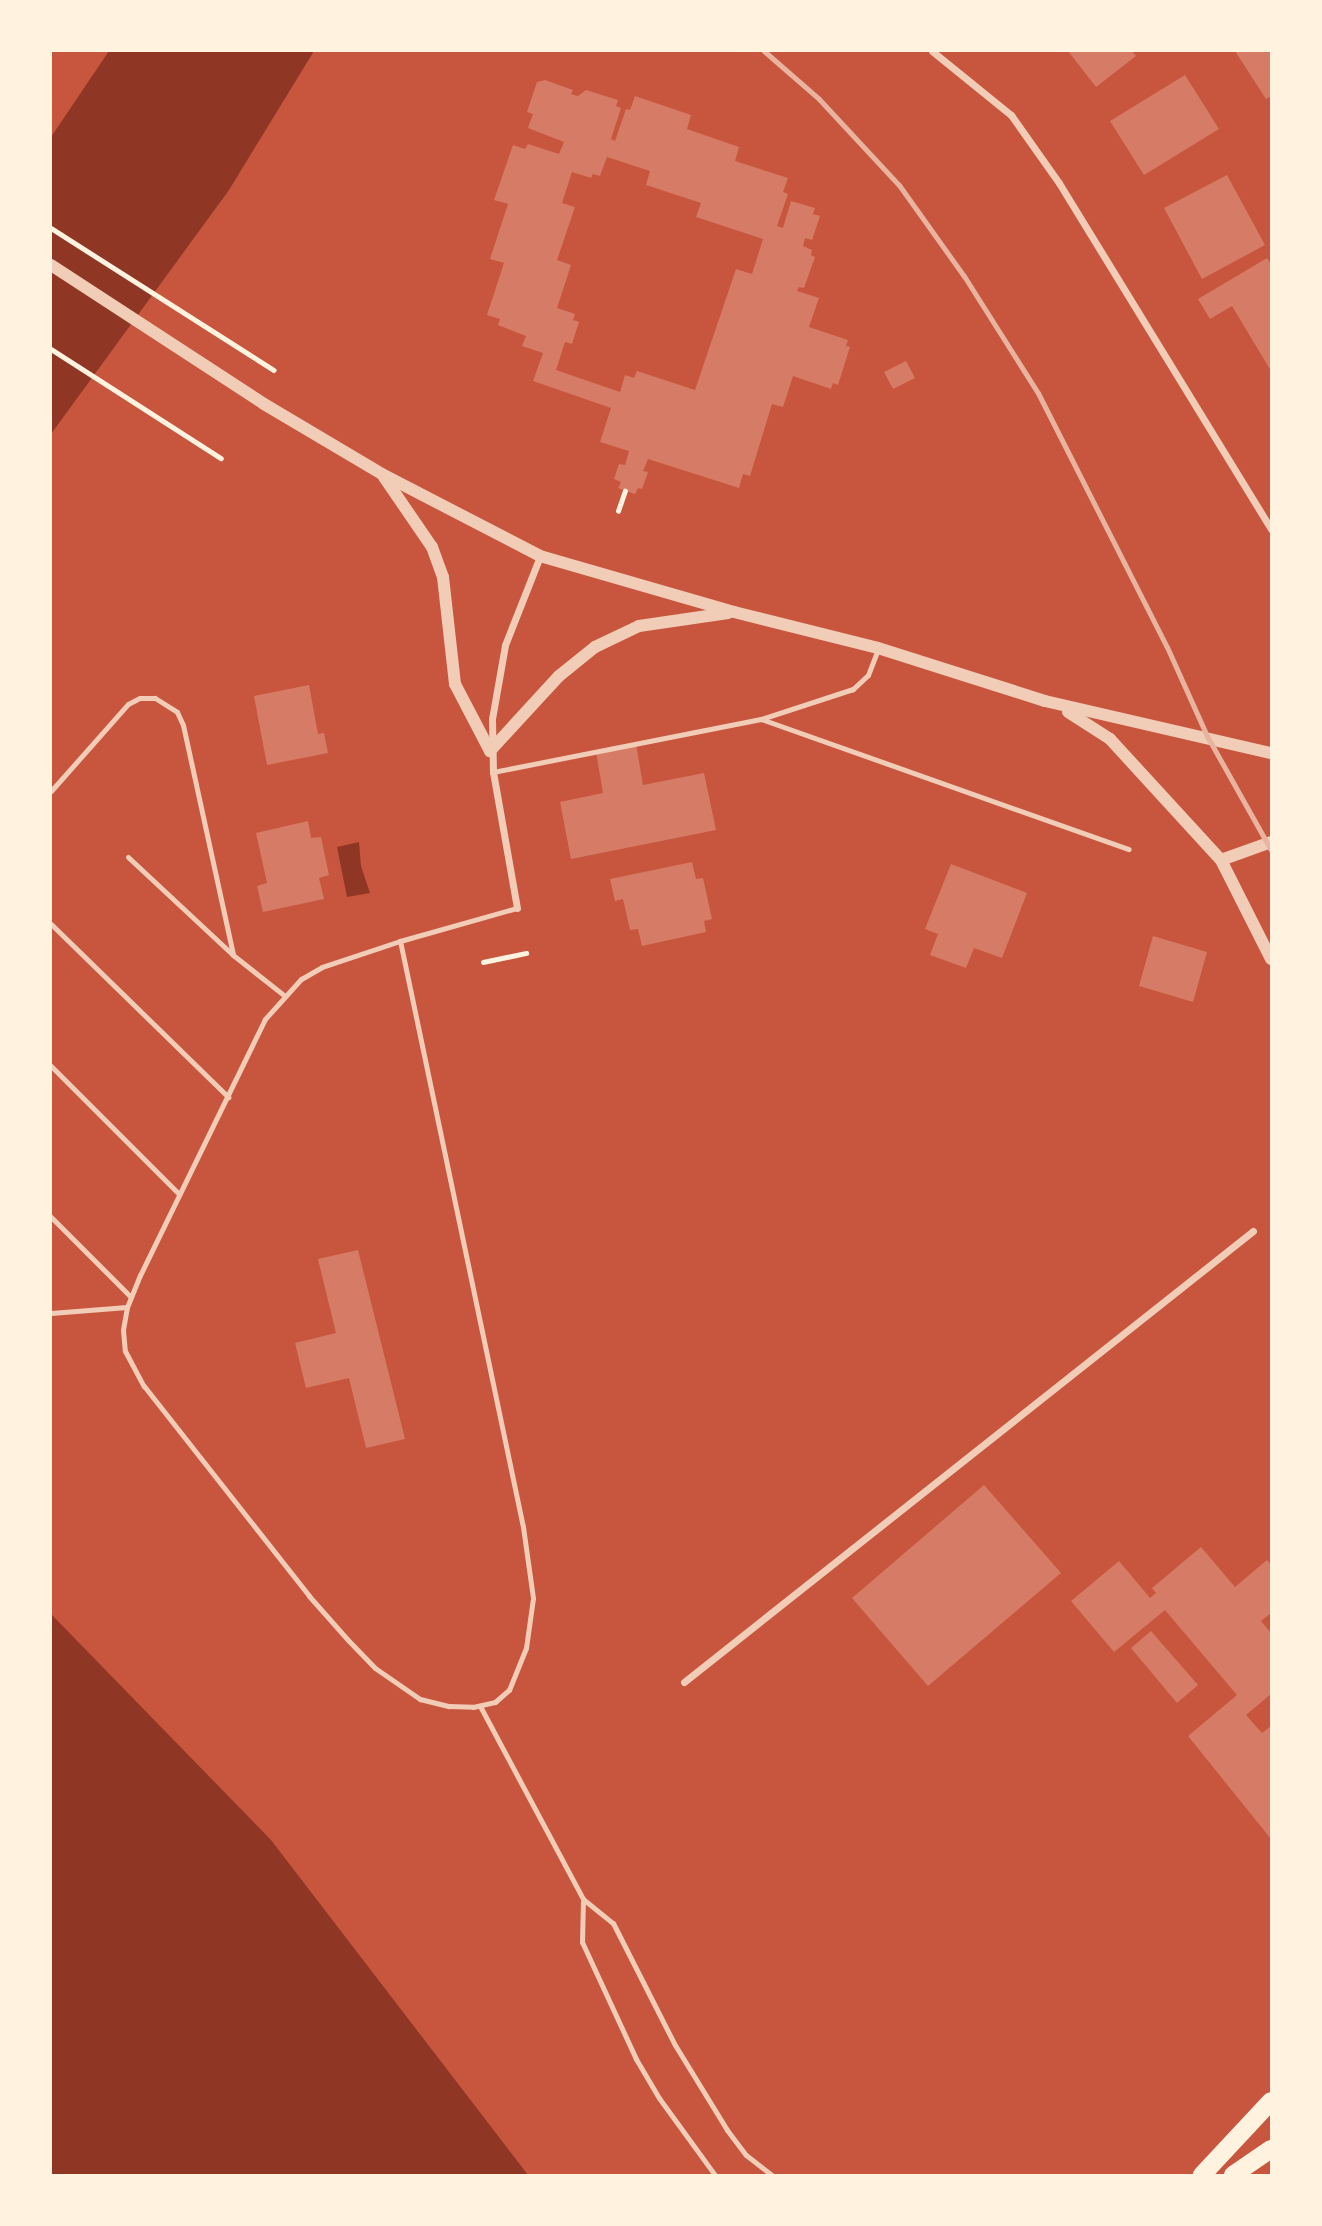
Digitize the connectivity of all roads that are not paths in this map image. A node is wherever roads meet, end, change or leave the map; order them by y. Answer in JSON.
{"nodes":[{"id":1,"x":932,"y":51,"type":"edge"},
{"id":2,"x":51,"y":265,"type":"edge"},
{"id":3,"x":382,"y":474,"type":"junction"},
{"id":4,"x":1271,"y":529,"type":"edge"},
{"id":5,"x":540,"y":556,"type":"junction"},
{"id":6,"x":734,"y":612,"type":"junction"},
{"id":7,"x":878,"y":648,"type":"junction"},
{"id":8,"x":1045,"y":701,"type":"junction"},
{"id":9,"x":761,"y":719,"type":"junction"},
{"id":10,"x":490,"y":751,"type":"junction"},
{"id":11,"x":1271,"y":753,"type":"edge"},
{"id":12,"x":493,"y":772,"type":"junction"},
{"id":13,"x":51,"y":791,"type":"edge"},
{"id":14,"x":1271,"y":842,"type":"edge"},
{"id":15,"x":1129,"y":849,"type":"dead end"},
{"id":16,"x":128,"y":857,"type":"dead end"},
{"id":17,"x":1221,"y":860,"type":"junction"},
{"id":18,"x":517,"y":908,"type":"joint"},
{"id":19,"x":51,"y":924,"type":"edge"},
{"id":20,"x":400,"y":941,"type":"junction"},
{"id":21,"x":233,"y":955,"type":"junction"},
{"id":22,"x":1271,"y":959,"type":"edge"},
{"id":23,"x":285,"y":996,"type":"junction"},
{"id":24,"x":51,"y":1066,"type":"edge"},
{"id":25,"x":228,"y":1097,"type":"junction"},
{"id":26,"x":179,"y":1194,"type":"junction"},
{"id":27,"x":51,"y":1217,"type":"edge"},
{"id":28,"x":1254,"y":1231,"type":"dead end"},
{"id":29,"x":131,"y":1297,"type":"junction"},
{"id":30,"x":127,"y":1307,"type":"junction"},
{"id":31,"x":51,"y":1313,"type":"edge"},
{"id":32,"x":684,"y":1682,"type":"dead end"},
{"id":33,"x":480,"y":1706,"type":"junction"},
{"id":34,"x":583,"y":1899,"type":"junction"},
{"id":35,"x":1271,"y":2101,"type":"edge"},
{"id":36,"x":1271,"y":2150,"type":"edge"},
{"id":37,"x":715,"y":2175,"type":"edge"},
{"id":38,"x":772,"y":2175,"type":"edge"},
{"id":39,"x":1202,"y":2175,"type":"edge"},
{"id":40,"x":1233,"y":2175,"type":"edge"}],
"edges":[{"from":1,"to":4,"type":"street"},
{"from":2,"to":3,"type":"street"},
{"from":3,"to":5,"type":"street"},
{"from":3,"to":10,"type":"street"},
{"from":5,"to":6,"type":"street"},
{"from":5,"to":10,"type":"street"},
{"from":6,"to":7,"type":"street"},
{"from":6,"to":10,"type":"street"},
{"from":7,"to":8,"type":"street"},
{"from":7,"to":9,"type":"lane"},
{"from":8,"to":11,"type":"street"},
{"from":8,"to":17,"type":"street"},
{"from":9,"to":12,"type":"lane"},
{"from":9,"to":15,"type":"lane"},
{"from":10,"to":12,"type":"street"},
{"from":12,"to":18,"type":"street"},
{"from":13,"to":21,"type":"lane"},
{"from":14,"to":17,"type":"street"},
{"from":16,"to":21,"type":"lane"},
{"from":17,"to":22,"type":"street"},
{"from":18,"to":20,"type":"lane"},
{"from":19,"to":25,"type":"lane"},
{"from":20,"to":23,"type":"lane"},
{"from":20,"to":33,"type":"lane"},
{"from":21,"to":23,"type":"lane"},
{"from":23,"to":25,"type":"lane"},
{"from":24,"to":26,"type":"lane"},
{"from":25,"to":26,"type":"lane"},
{"from":26,"to":29,"type":"lane"},
{"from":27,"to":29,"type":"lane"},
{"from":28,"to":32,"type":"street"},
{"from":29,"to":30,"type":"lane"},
{"from":30,"to":31,"type":"lane"},
{"from":30,"to":33,"type":"lane"},
{"from":33,"to":34,"type":"lane"},
{"from":34,"to":37,"type":"lane"},
{"from":34,"to":38,"type":"lane"},
{"from":35,"to":39,"type":"main road"},
{"from":36,"to":40,"type":"main road"}]}
